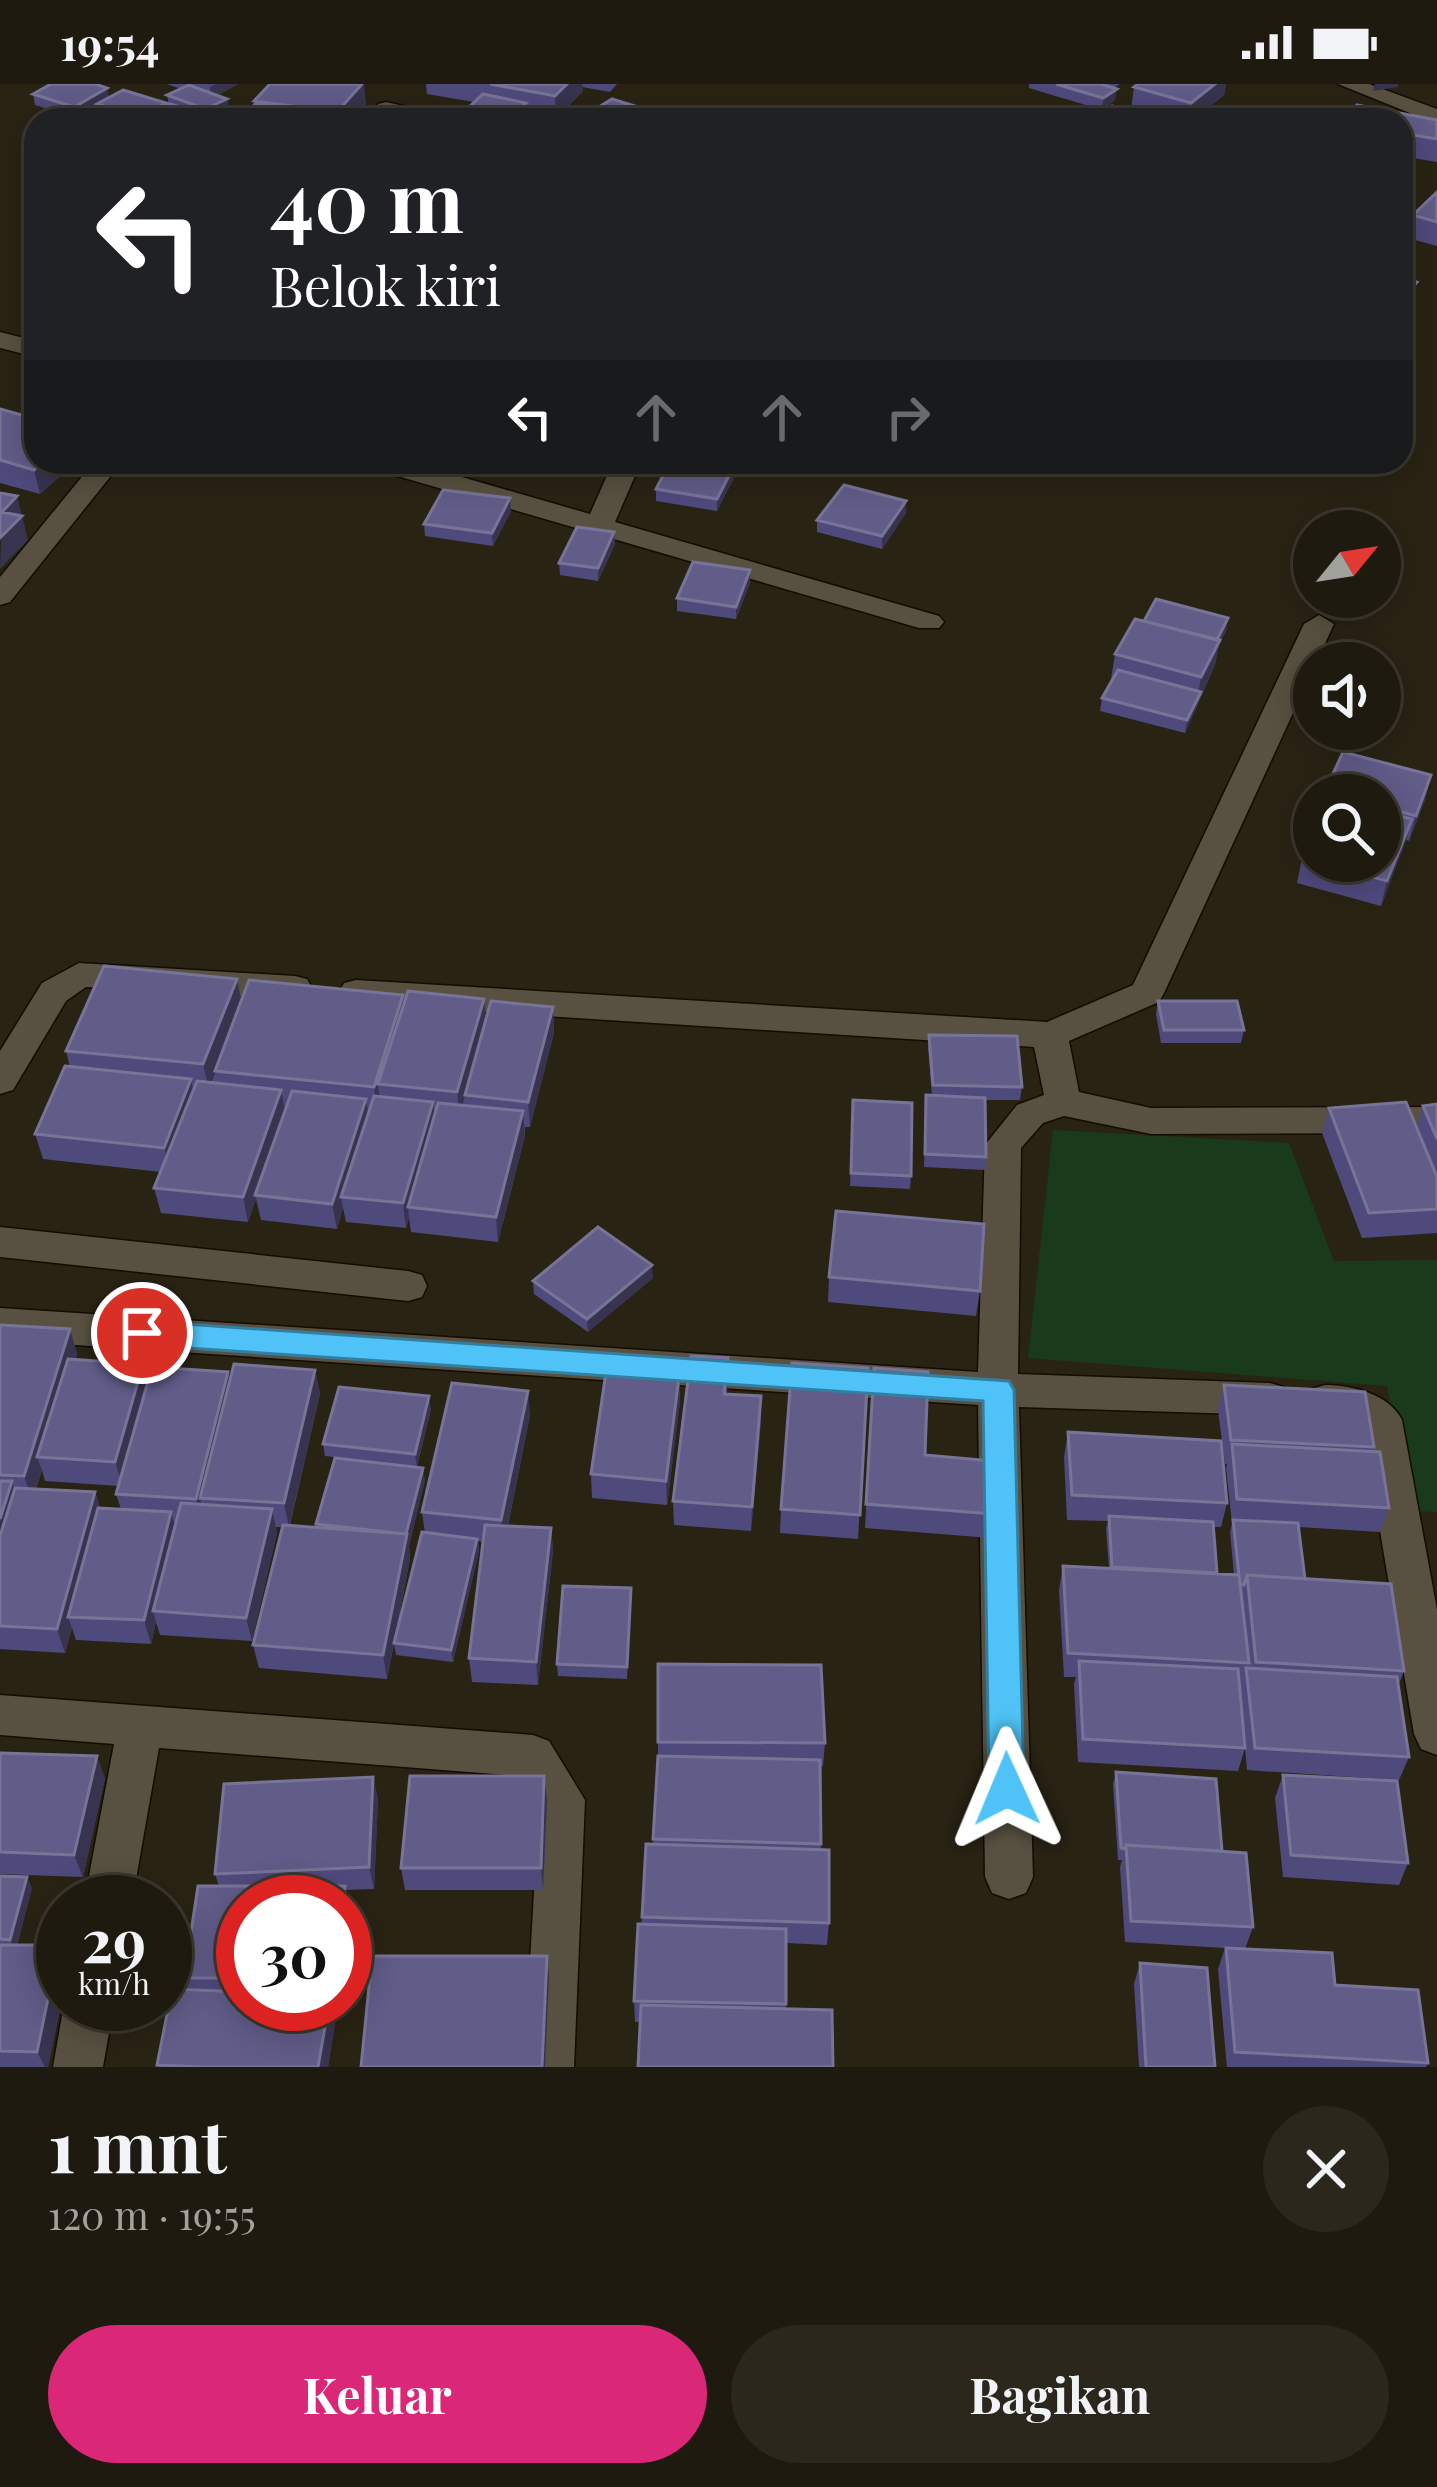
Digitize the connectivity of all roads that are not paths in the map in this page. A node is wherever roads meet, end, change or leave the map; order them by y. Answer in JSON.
{"nodes":[{"id":1,"x":408,"y":84,"type":"edge"},
{"id":2,"x":1349,"y":84,"type":"edge"},
{"id":3,"x":387,"y":108,"type":"edge"},
{"id":4,"x":1411,"y":108,"type":"edge"},
{"id":5,"x":99,"y":474,"type":"edge"},
{"id":6,"x":422,"y":474,"type":"edge"},
{"id":7,"x":622,"y":474,"type":"edge"},
{"id":8,"x":19,"y":519,"type":"edge"},
{"id":9,"x":600,"y":525,"type":"junction"},
{"id":10,"x":56,"y":529,"type":"junction"},
{"id":11,"x":0,"y":596,"type":"edge"},
{"id":12,"x":929,"y":622,"type":"dead end"},
{"id":13,"x":1319,"y":625,"type":"dead end"},
{"id":14,"x":1050,"y":1035,"type":"junction"},
{"id":15,"x":0,"y":1081,"type":"edge"},
{"id":16,"x":1064,"y":1102,"type":"junction"},
{"id":17,"x":1437,"y":1120,"type":"edge"},
{"id":18,"x":0,"y":1242,"type":"edge"},
{"id":19,"x":408,"y":1286,"type":"dead end"},
{"id":20,"x":0,"y":1324,"type":"edge"},
{"id":21,"x":998,"y":1390,"type":"junction"},
{"id":22,"x":0,"y":1715,"type":"edge"},
{"id":23,"x":140,"y":1727,"type":"junction"},
{"id":24,"x":1437,"y":1734,"type":"edge"},
{"id":25,"x":113,"y":1875,"type":"edge"},
{"id":26,"x":1009,"y":1877,"type":"dead end"},
{"id":27,"x":84,"y":2031,"type":"edge"},
{"id":28,"x":78,"y":2067,"type":"edge"},
{"id":29,"x":549,"y":2067,"type":"edge"}],
"edges":[{"from":1,"to":3,"type":"street"},
{"from":2,"to":4,"type":"street"},
{"from":5,"to":10,"type":"street"},
{"from":6,"to":9,"type":"street"},
{"from":7,"to":9,"type":"street"},
{"from":8,"to":10,"type":"street"},
{"from":9,"to":12,"type":"street"},
{"from":10,"to":11,"type":"street"},
{"from":13,"to":14,"type":"street"},
{"from":14,"to":15,"type":"street"},
{"from":14,"to":16,"type":"street"},
{"from":16,"to":17,"type":"street"},
{"from":16,"to":21,"type":"street"},
{"from":18,"to":19,"type":"street"},
{"from":20,"to":21,"type":"street"},
{"from":21,"to":24,"type":"street"},
{"from":21,"to":26,"type":"street"},
{"from":22,"to":23,"type":"street"},
{"from":23,"to":25,"type":"street"},
{"from":23,"to":29,"type":"street"},
{"from":27,"to":28,"type":"street"}]}
